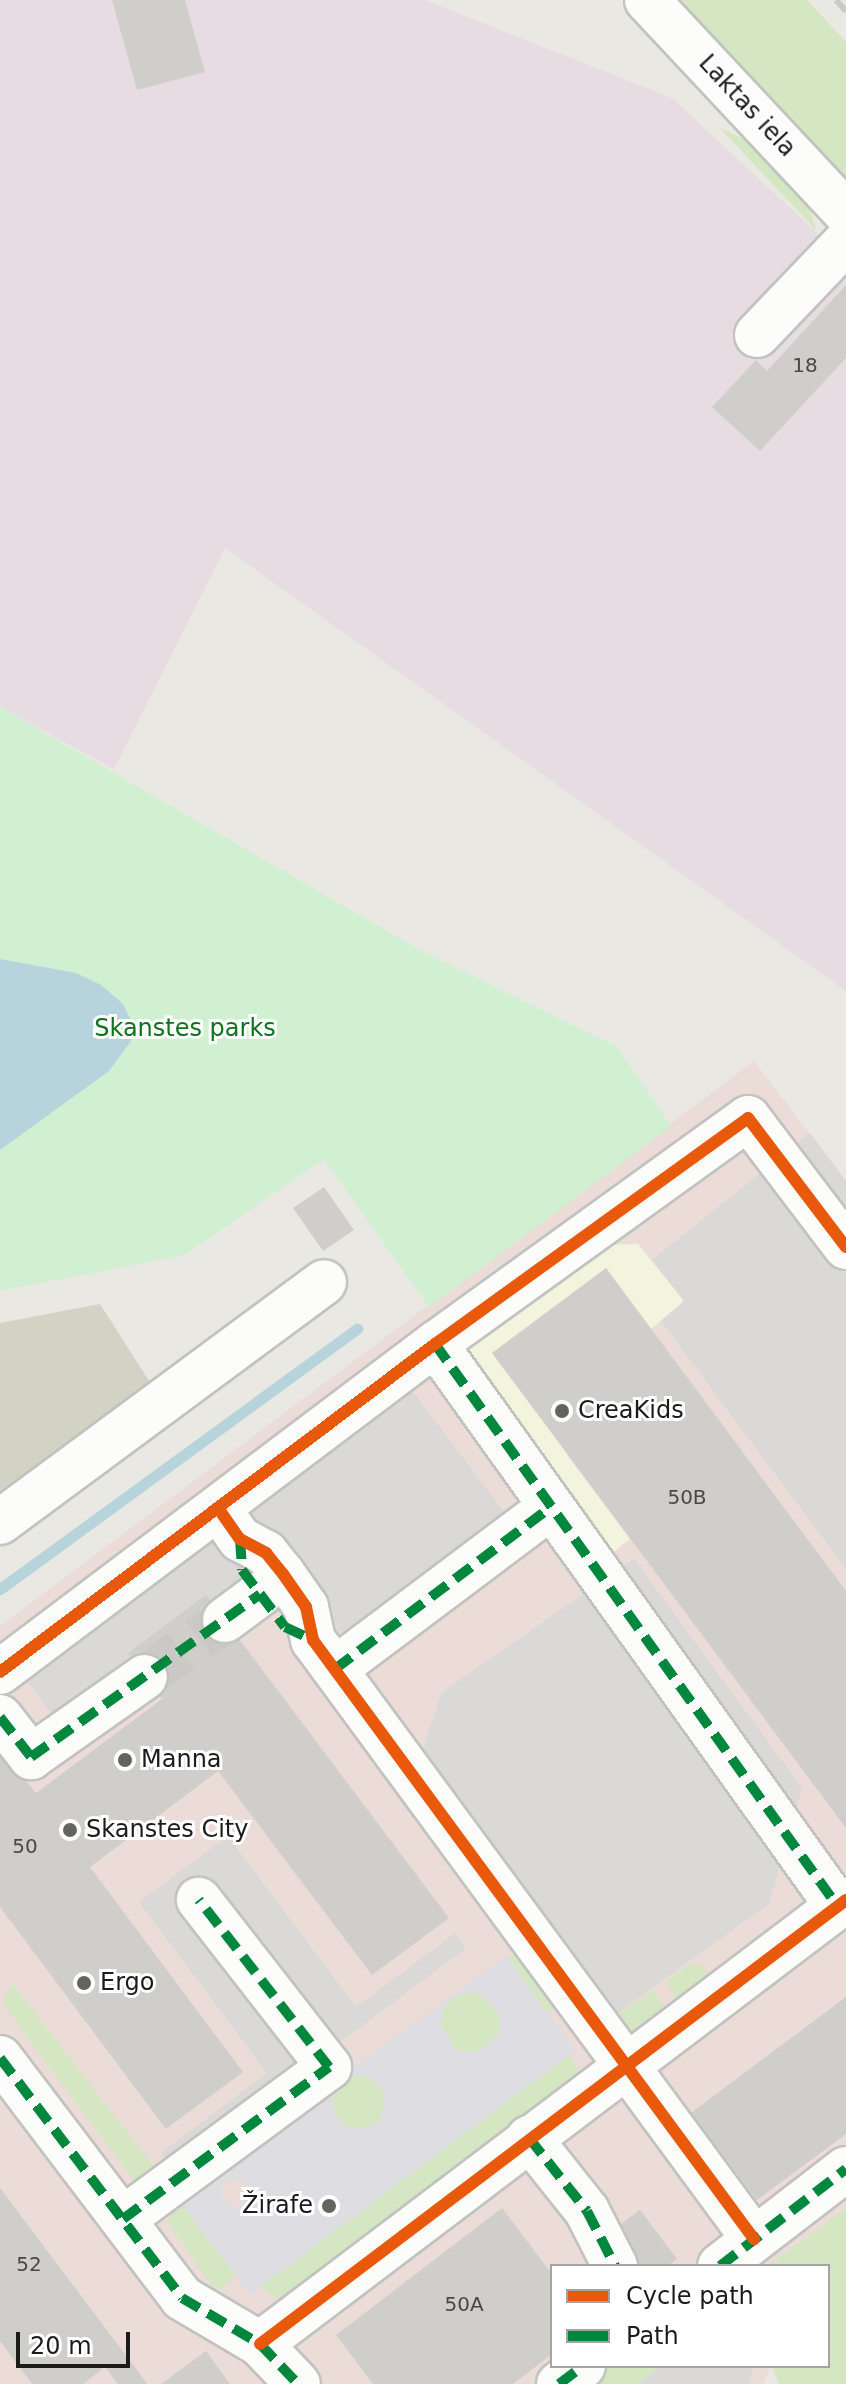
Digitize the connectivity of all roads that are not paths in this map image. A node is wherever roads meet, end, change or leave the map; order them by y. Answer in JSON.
{"nodes":[{"id":1,"x":647,"y":0,"type":"edge"},
{"id":2,"x":846,"y":213,"type":"edge"},
{"id":3,"x":846,"y":242,"type":"edge"},
{"id":4,"x":757,"y":335,"type":"dead end"},
{"id":5,"x":846,"y":1247,"type":"edge"},
{"id":6,"x":324,"y":1282,"type":"dead end"},
{"id":7,"x":435,"y":1344,"type":"junction"},
{"id":8,"x":551,"y":1507,"type":"junction"},
{"id":9,"x":0,"y":1522,"type":"edge"},
{"id":10,"x":229,"y":1523,"type":"junction"},
{"id":11,"x":260,"y":1594,"type":"junction"},
{"id":12,"x":225,"y":1620,"type":"tunnel mouth"},
{"id":13,"x":324,"y":1654,"type":"junction"},
{"id":14,"x":0,"y":1672,"type":"edge"},
{"id":15,"x":145,"y":1677,"type":"tunnel mouth"},
{"id":16,"x":0,"y":1717,"type":"edge"},
{"id":17,"x":199,"y":1900,"type":"dead end"},
{"id":18,"x":842,"y":1904,"type":"edge"},
{"id":19,"x":0,"y":2058,"type":"edge"},
{"id":20,"x":628,"y":2063,"type":"junction"},
{"id":21,"x":529,"y":2138,"type":"junction"},
{"id":22,"x":846,"y":2169,"type":"edge"},
{"id":23,"x":123,"y":2219,"type":"junction"},
{"id":24,"x":735,"y":2257,"type":"edge"},
{"id":25,"x":614,"y":2264,"type":"edge"},
{"id":26,"x":260,"y":2344,"type":"junction"},
{"id":27,"x":580,"y":2368,"type":"edge"},
{"id":28,"x":298,"y":2384,"type":"edge"},
{"id":29,"x":559,"y":2384,"type":"edge"}],
"edges":[{"from":1,"to":2,"type":"street","name":"Laktas iela"},
{"from":3,"to":4,"type":"street"},
{"from":5,"to":7,"type":"street"},
{"from":6,"to":9,"type":"street"},
{"from":7,"to":8,"type":"street"},
{"from":7,"to":10,"type":"street"},
{"from":8,"to":13,"type":"street"},
{"from":8,"to":18,"type":"street"},
{"from":10,"to":11,"type":"street"},
{"from":10,"to":13,"type":"street"},
{"from":10,"to":14,"type":"street"},
{"from":11,"to":12,"type":"street"},
{"from":11,"to":13,"type":"street"},
{"from":13,"to":20,"type":"street"},
{"from":15,"to":16,"type":"street"},
{"from":17,"to":23,"type":"street"},
{"from":18,"to":20,"type":"street"},
{"from":19,"to":23,"type":"street"},
{"from":20,"to":21,"type":"street"},
{"from":20,"to":24,"type":"street"},
{"from":21,"to":25,"type":"street"},
{"from":21,"to":26,"type":"street"},
{"from":22,"to":24,"type":"street"},
{"from":23,"to":26,"type":"street"},
{"from":26,"to":28,"type":"street"},
{"from":27,"to":29,"type":"street"}]}
